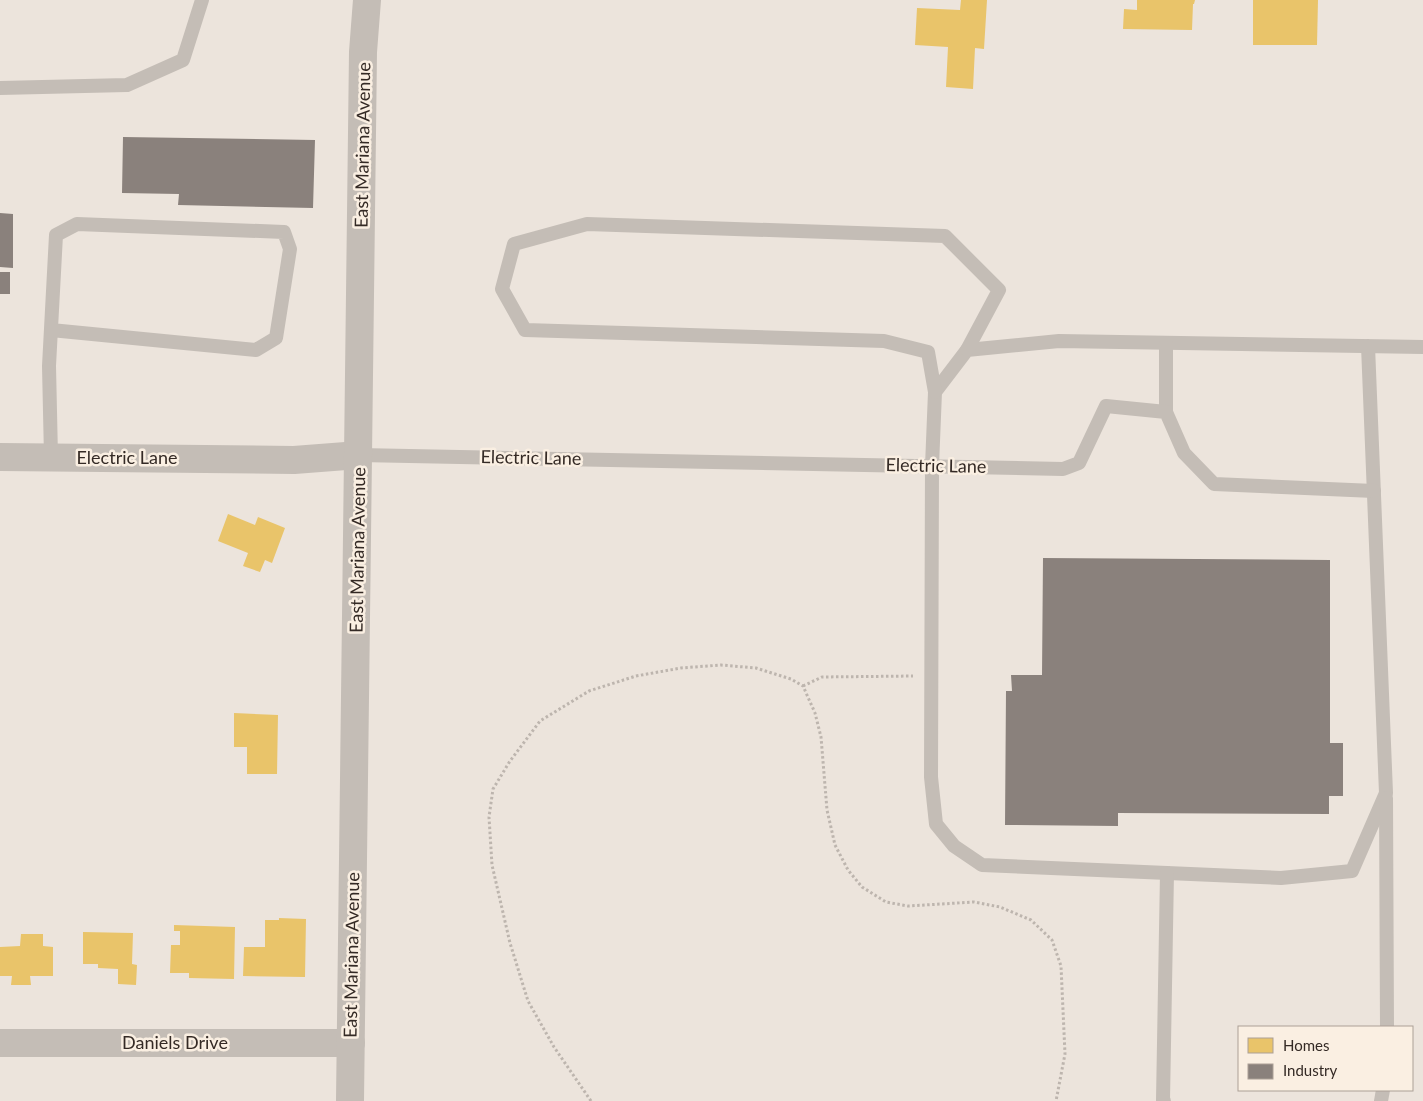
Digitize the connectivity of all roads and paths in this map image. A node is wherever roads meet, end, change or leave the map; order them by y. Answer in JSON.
{"nodes":[{"id":1,"x":202,"y":0,"type":"edge"},
{"id":2,"x":367,"y":0,"type":"edge"},
{"id":3,"x":0,"y":88,"type":"edge"},
{"id":4,"x":51,"y":330,"type":"junction"},
{"id":5,"x":1166,"y":343,"type":"junction"},
{"id":6,"x":1368,"y":346,"type":"junction"},
{"id":7,"x":1423,"y":347,"type":"edge"},
{"id":8,"x":967,"y":350,"type":"junction"},
{"id":9,"x":935,"y":392,"type":"junction"},
{"id":10,"x":1166,"y":412,"type":"junction"},
{"id":11,"x":359,"y":455,"type":"junction"},
{"id":12,"x":0,"y":457,"type":"edge"},
{"id":13,"x":51,"y":458,"type":"junction"},
{"id":14,"x":932,"y":466,"type":"junction"},
{"id":15,"x":1374,"y":491,"type":"junction"},
{"id":16,"x":932,"y":676,"type":"junction"},
{"id":17,"x":803,"y":686,"type":"junction"},
{"id":18,"x":1386,"y":793,"type":"junction"},
{"id":19,"x":1167,"y":873,"type":"junction"},
{"id":20,"x":1387,"y":1026,"type":"edge"},
{"id":21,"x":0,"y":1043,"type":"edge"},
{"id":22,"x":351,"y":1043,"type":"junction"},
{"id":23,"x":350,"y":1101,"type":"edge"},
{"id":24,"x":591,"y":1101,"type":"edge"},
{"id":25,"x":1056,"y":1101,"type":"edge"},
{"id":26,"x":1164,"y":1101,"type":"edge"}],
"edges":[{"from":1,"to":3,"type":"lane"},
{"from":2,"to":11,"type":"street","name":"East Mariana Avenue"},
{"from":4,"to":4,"type":"lane"},
{"from":4,"to":13,"type":"lane"},
{"from":5,"to":6,"type":"lane"},
{"from":5,"to":8,"type":"lane"},
{"from":5,"to":10,"type":"lane"},
{"from":6,"to":7,"type":"lane"},
{"from":6,"to":15,"type":"lane"},
{"from":8,"to":9,"type":"lane"},
{"from":8,"to":9,"type":"lane"},
{"from":9,"to":14,"type":"lane"},
{"from":10,"to":14,"type":"lane","name":"Electric Lane"},
{"from":10,"to":15,"type":"lane"},
{"from":11,"to":13,"type":"street","name":"Electric Lane"},
{"from":11,"to":14,"type":"lane","name":"Electric Lane"},
{"from":11,"to":22,"type":"street","name":"East Mariana Avenue"},
{"from":12,"to":13,"type":"street","name":"Electric Lane"},
{"from":14,"to":16,"type":"lane"},
{"from":15,"to":18,"type":"lane"},
{"from":16,"to":17,"type":"path"},
{"from":16,"to":19,"type":"lane"},
{"from":17,"to":24,"type":"path"},
{"from":17,"to":25,"type":"path"},
{"from":18,"to":19,"type":"lane"},
{"from":18,"to":20,"type":"lane"},
{"from":19,"to":26,"type":"lane"},
{"from":21,"to":22,"type":"street","name":"Daniels Drive"},
{"from":22,"to":23,"type":"street","name":"East Mariana Avenue"}]}
